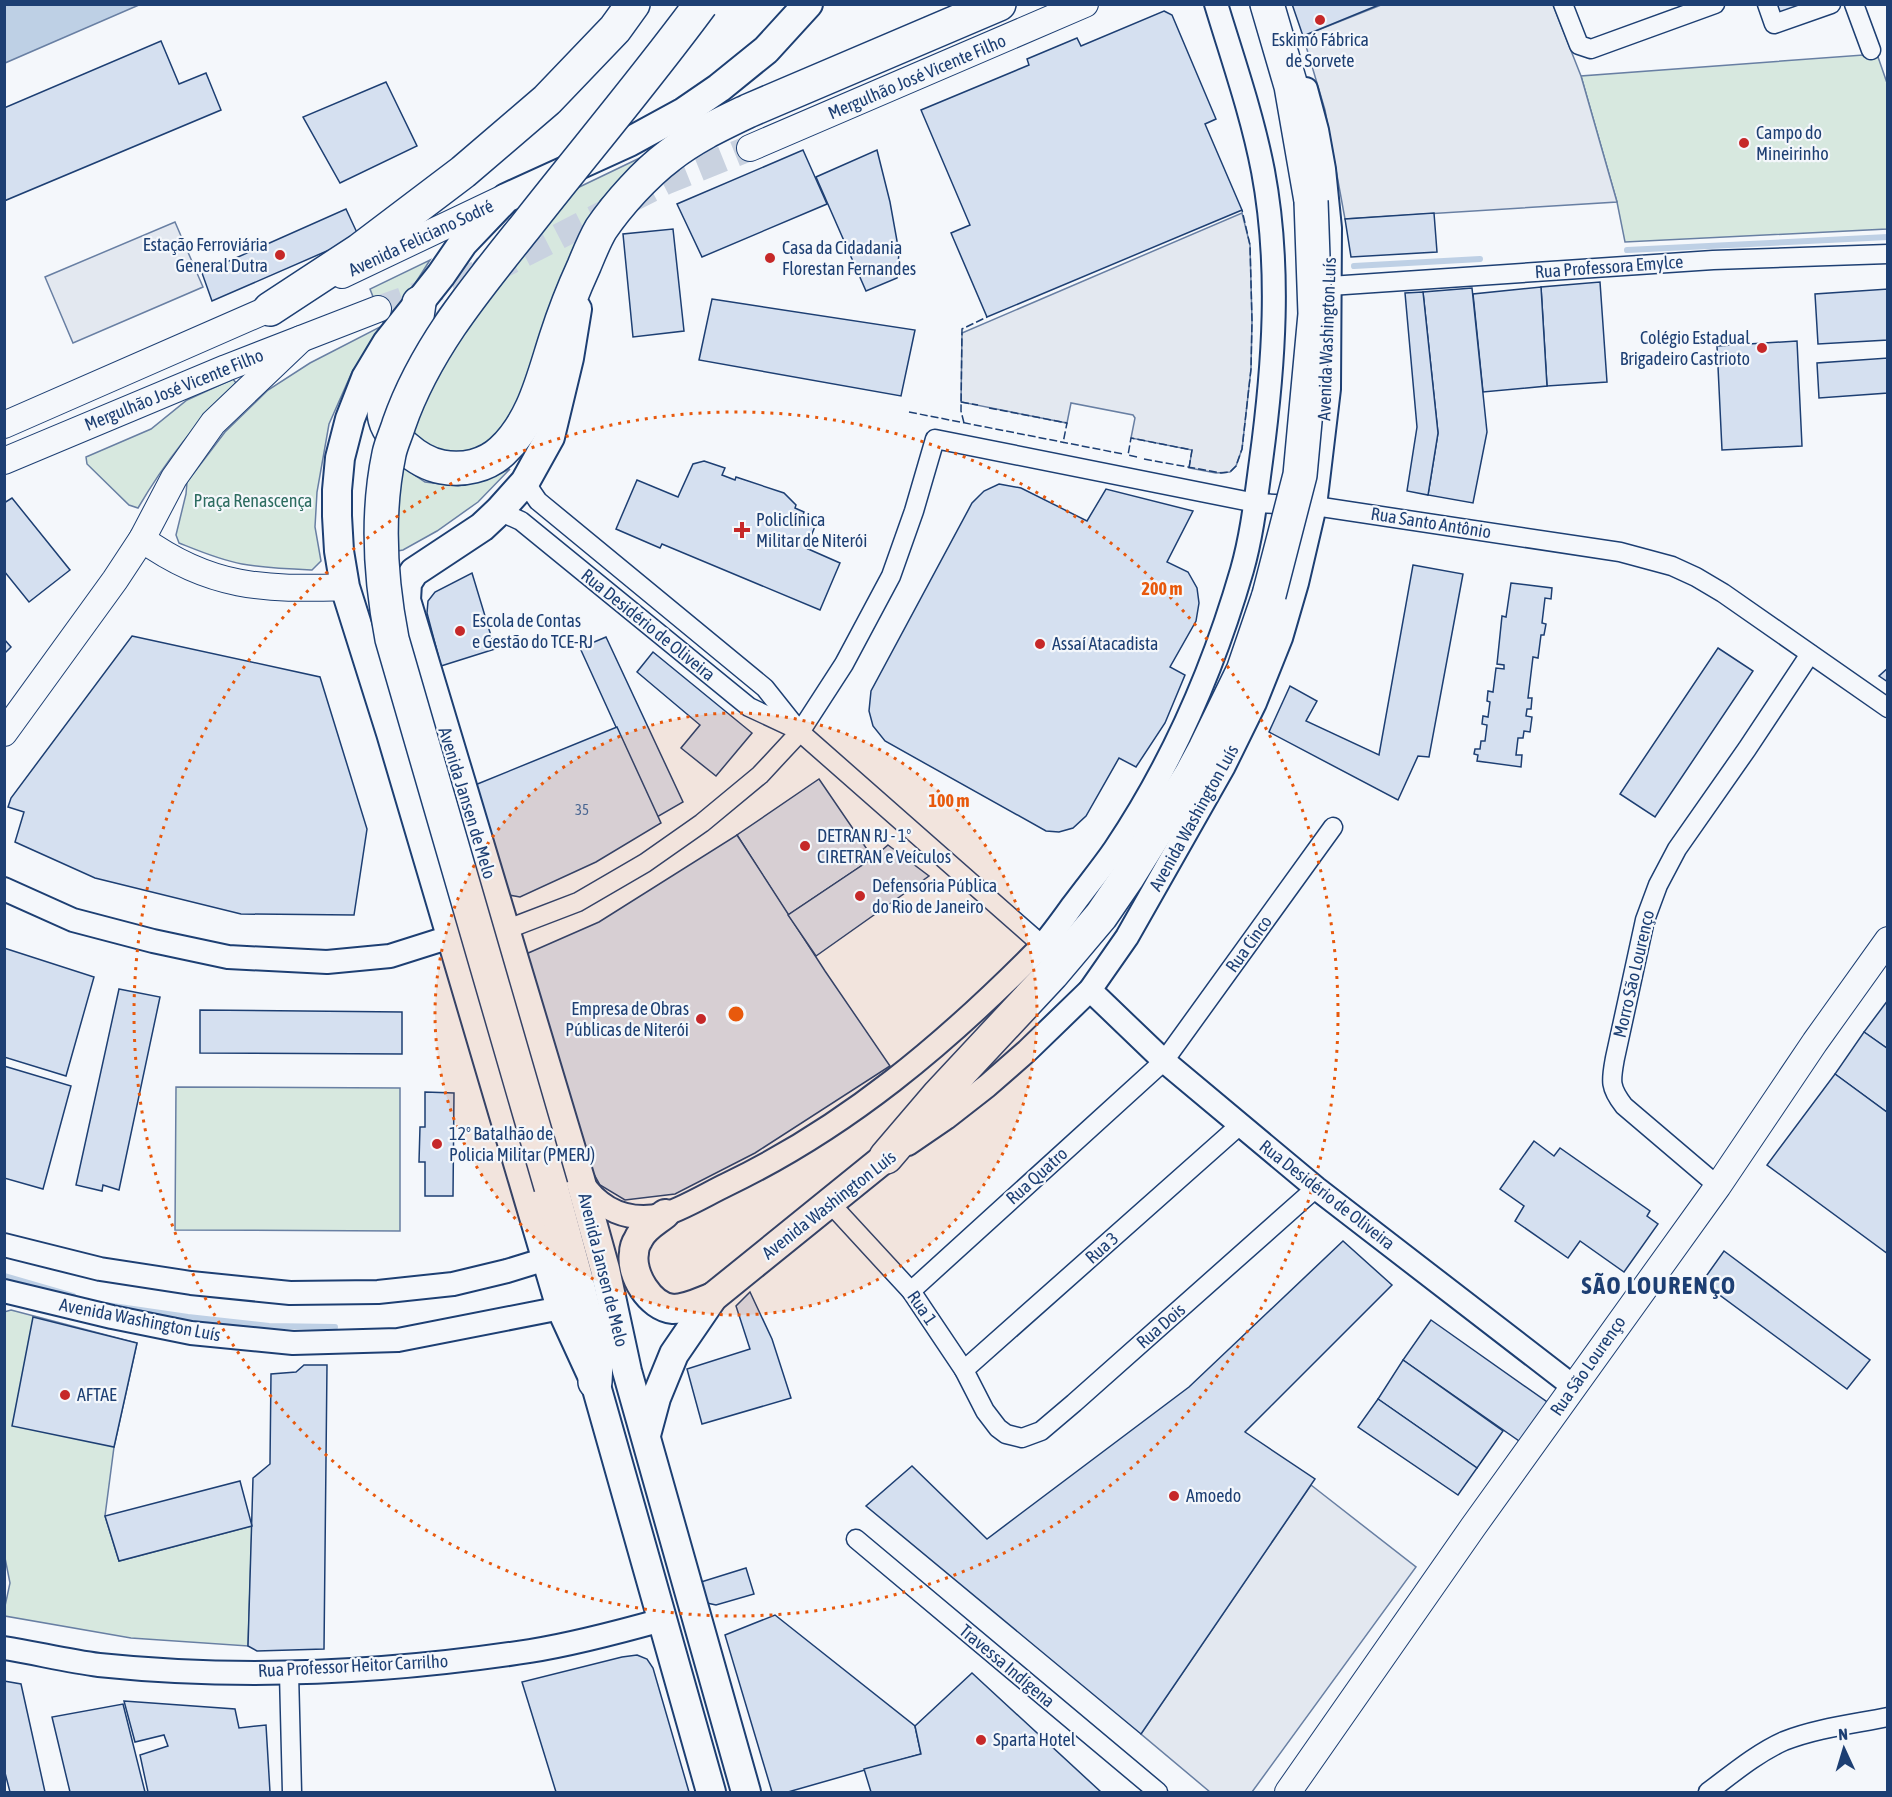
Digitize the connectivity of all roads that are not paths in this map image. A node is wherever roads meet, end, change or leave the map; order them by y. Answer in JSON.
{"nodes":[{"id":1,"x":633,"y":4,"type":"edge"},
{"id":2,"x":701,"y":4,"type":"edge"},
{"id":3,"x":808,"y":4,"type":"edge"},
{"id":4,"x":999,"y":4,"type":"edge"},
{"id":5,"x":1084,"y":4,"type":"edge"},
{"id":6,"x":1216,"y":4,"type":"edge"},
{"id":7,"x":1267,"y":4,"type":"edge"},
{"id":8,"x":1280,"y":4,"type":"edge"},
{"id":9,"x":1563,"y":4,"type":"edge"},
{"id":10,"x":1715,"y":4,"type":"edge"},
{"id":11,"x":1767,"y":4,"type":"edge"},
{"id":12,"x":1831,"y":4,"type":"edge"},
{"id":13,"x":1854,"y":4,"type":"edge"},
{"id":14,"x":1871,"y":50,"type":"dead end"},
{"id":15,"x":750,"y":147,"type":"tunnel mouth"},
{"id":16,"x":506,"y":198,"type":"junction"},
{"id":17,"x":1887,"y":254,"type":"edge"},
{"id":18,"x":584,"y":266,"type":"junction"},
{"id":19,"x":1330,"y":286,"type":"junction"},
{"id":20,"x":419,"y":303,"type":"junction"},
{"id":21,"x":270,"y":309,"type":"junction"},
{"id":22,"x":378,"y":309,"type":"tunnel mouth"},
{"id":23,"x":301,"y":339,"type":"junction"},
{"id":24,"x":4,"y":425,"type":"edge"},
{"id":25,"x":4,"y":461,"type":"edge"},
{"id":26,"x":525,"y":482,"type":"junction"},
{"id":27,"x":1256,"y":503,"type":"junction"},
{"id":28,"x":1315,"y":506,"type":"junction"},
{"id":29,"x":499,"y":511,"type":"junction"},
{"id":30,"x":142,"y":539,"type":"junction"},
{"id":31,"x":345,"y":587,"type":"junction"},
{"id":32,"x":1809,"y":654,"type":"junction"},
{"id":33,"x":1887,"y":708,"type":"edge"},
{"id":34,"x":441,"y":718,"type":"junction"},
{"id":35,"x":800,"y":732,"type":"junction"},
{"id":36,"x":4,"y":733,"type":"edge"},
{"id":37,"x":391,"y":733,"type":"junction"},
{"id":38,"x":1333,"y":827,"type":"dead end"},
{"id":39,"x":4,"y":889,"type":"edge"},
{"id":40,"x":505,"y":930,"type":"junction"},
{"id":41,"x":450,"y":937,"type":"junction"},
{"id":42,"x":1887,"y":940,"type":"edge"},
{"id":43,"x":1042,"y":945,"type":"junction"},
{"id":44,"x":1090,"y":990,"type":"junction"},
{"id":45,"x":1164,"y":1061,"type":"junction"},
{"id":46,"x":1240,"y":1125,"type":"junction"},
{"id":47,"x":886,"y":1157,"type":"junction"},
{"id":48,"x":565,"y":1183,"type":"junction"},
{"id":49,"x":1718,"y":1186,"type":"junction"},
{"id":50,"x":1316,"y":1188,"type":"junction"},
{"id":51,"x":829,"y":1202,"type":"junction"},
{"id":52,"x":665,"y":1214,"type":"junction"},
{"id":53,"x":4,"y":1245,"type":"edge"},
{"id":54,"x":546,"y":1259,"type":"junction"},
{"id":55,"x":4,"y":1291,"type":"edge"},
{"id":56,"x":911,"y":1291,"type":"junction"},
{"id":57,"x":713,"y":1297,"type":"junction"},
{"id":58,"x":561,"y":1308,"type":"junction"},
{"id":59,"x":964,"y":1370,"type":"junction"},
{"id":60,"x":595,"y":1382,"type":"junction"},
{"id":61,"x":1574,"y":1387,"type":"junction"},
{"id":62,"x":998,"y":1428,"type":"joint"},
{"id":63,"x":645,"y":1437,"type":"junction"},
{"id":64,"x":856,"y":1539,"type":"dead end"},
{"id":65,"x":662,"y":1620,"type":"junction"},
{"id":66,"x":4,"y":1648,"type":"edge"},
{"id":67,"x":289,"y":1674,"type":"junction"},
{"id":68,"x":1887,"y":1718,"type":"edge"},
{"id":69,"x":292,"y":1792,"type":"edge"},
{"id":70,"x":711,"y":1792,"type":"edge"},
{"id":71,"x":746,"y":1792,"type":"edge"},
{"id":72,"x":1158,"y":1792,"type":"edge"},
{"id":73,"x":1288,"y":1792,"type":"edge"},
{"id":74,"x":1708,"y":1792,"type":"edge"}],
"edges":[{"from":1,"to":21,"type":"highway"},
{"from":2,"to":48,"type":"highway","bridge":true},
{"from":3,"to":16,"type":"main road","name":"Avenida Feliciano Sodré"},
{"from":4,"to":18,"type":"highway"},
{"from":5,"to":15,"type":"main road","name":"Mergulhão José Vicente Filho"},
{"from":6,"to":27,"type":"street"},
{"from":7,"to":47,"type":"highway","bridge":true},
{"from":8,"to":19,"type":"street","name":"Avenida Washington Luís"},
{"from":9,"to":10,"type":"street"},
{"from":11,"to":12,"type":"street"},
{"from":13,"to":14,"type":"street"},
{"from":16,"to":20,"type":"main road"},
{"from":16,"to":21,"type":"main road","name":"Avenida Feliciano Sodré"},
{"from":17,"to":19,"type":"street","name":"Rua Professora Emylce"},
{"from":18,"to":20,"type":"highway"},
{"from":18,"to":26,"type":"main road"},
{"from":19,"to":28,"type":"street","name":"Avenida Washington Luís"},
{"from":20,"to":31,"type":"main road"},
{"from":21,"to":24,"type":"main road","name":"Avenida Feliciano Sodré"},
{"from":22,"to":23,"type":"main road","name":"Mergulhão José Vicente Filho"},
{"from":23,"to":25,"type":"main road","name":"Mergulhão José Vicente Filho"},
{"from":23,"to":30,"type":"main road","name":"Mergulhão José Vicente Filho"},
{"from":26,"to":29,"type":"main road"},
{"from":26,"to":35,"type":"street","name":"Rua Desidério de Oliveira"},
{"from":27,"to":28,"type":"street","name":"Rua Santo Antônio"},
{"from":27,"to":35,"type":"street","name":"Rua Santo Antônio"},
{"from":27,"to":43,"type":"street"},
{"from":28,"to":32,"type":"street","name":"Rua Santo Antônio"},
{"from":28,"to":44,"type":"street","name":"Avenida Washington Luís"},
{"from":29,"to":34,"type":"main road","name":"Avenida Jansen de Melo"},
{"from":29,"to":35,"type":"street","name":"Rua Desidério de Oliveira"},
{"from":30,"to":31,"type":"main road"},
{"from":30,"to":36,"type":"main road","name":"Mergulhão José Vicente Filho"},
{"from":31,"to":37,"type":"main road"},
{"from":32,"to":33,"type":"street","name":"Rua Santo Antônio"},
{"from":32,"to":49,"type":"street","name":"Morro São Lourenço"},
{"from":34,"to":37,"type":"main road"},
{"from":34,"to":40,"type":"main road","name":"Avenida Jansen de Melo"},
{"from":35,"to":40,"type":"street"},
{"from":35,"to":43,"type":"street","name":"Rua Desidério de Oliveira"},
{"from":37,"to":41,"type":"main road"},
{"from":38,"to":45,"type":"street","name":"Rua Cinco"},
{"from":39,"to":41,"type":"street"},
{"from":40,"to":48,"type":"main road","name":"Avenida Jansen de Melo"},
{"from":41,"to":54,"type":"main road"},
{"from":42,"to":49,"type":"main road","name":"Rua São Lourenço"},
{"from":43,"to":52,"type":"street"},
{"from":44,"to":45,"type":"street","name":"Rua Desidério de Oliveira"},
{"from":44,"to":47,"type":"street","name":"Avenida Washington Luís"},
{"from":45,"to":46,"type":"street","name":"Rua Desidério de Oliveira"},
{"from":45,"to":56,"type":"street","name":"Rua Quatro"},
{"from":46,"to":50,"type":"street","name":"Rua Desidério de Oliveira"},
{"from":46,"to":59,"type":"street","name":"Rua 3"},
{"from":47,"to":51,"type":"main road","name":"Avenida Washington Luís"},
{"from":48,"to":52,"type":"street"},
{"from":48,"to":60,"type":"highway"},
{"from":48,"to":63,"type":"main road","name":"Avenida Jansen de Melo"},
{"from":49,"to":61,"type":"main road","name":"Rua São Lourenço"},
{"from":50,"to":61,"type":"street","name":"Rua Desidério de Oliveira"},
{"from":50,"to":62,"type":"street","name":"Rua Dois"},
{"from":51,"to":56,"type":"street","name":"Rua 1"},
{"from":51,"to":57,"type":"main road","name":"Avenida Washington Luís"},
{"from":52,"to":57,"type":"main road"},
{"from":53,"to":54,"type":"street"},
{"from":54,"to":58,"type":"main road"},
{"from":55,"to":58,"type":"street","name":"Avenida Washington Luís"},
{"from":56,"to":59,"type":"street","name":"Rua 1"},
{"from":57,"to":63,"type":"main road","name":"Avenida Washington Luís"},
{"from":58,"to":60,"type":"main road"},
{"from":59,"to":62,"type":"street","name":"Rua 1"},
{"from":60,"to":65,"type":"main road"},
{"from":61,"to":73,"type":"main road","name":"Rua São Lourenço"},
{"from":63,"to":71,"type":"main road","name":"Avenida Jansen de Melo"},
{"from":64,"to":72,"type":"street","name":"Travessa Indígena"},
{"from":65,"to":67,"type":"street","name":"Rua Professor Heitor Carrilho"},
{"from":65,"to":70,"type":"main road"},
{"from":66,"to":67,"type":"street","name":"Rua Professor Heitor Carrilho"},
{"from":67,"to":69,"type":"street"},
{"from":68,"to":74,"type":"street"}]}
